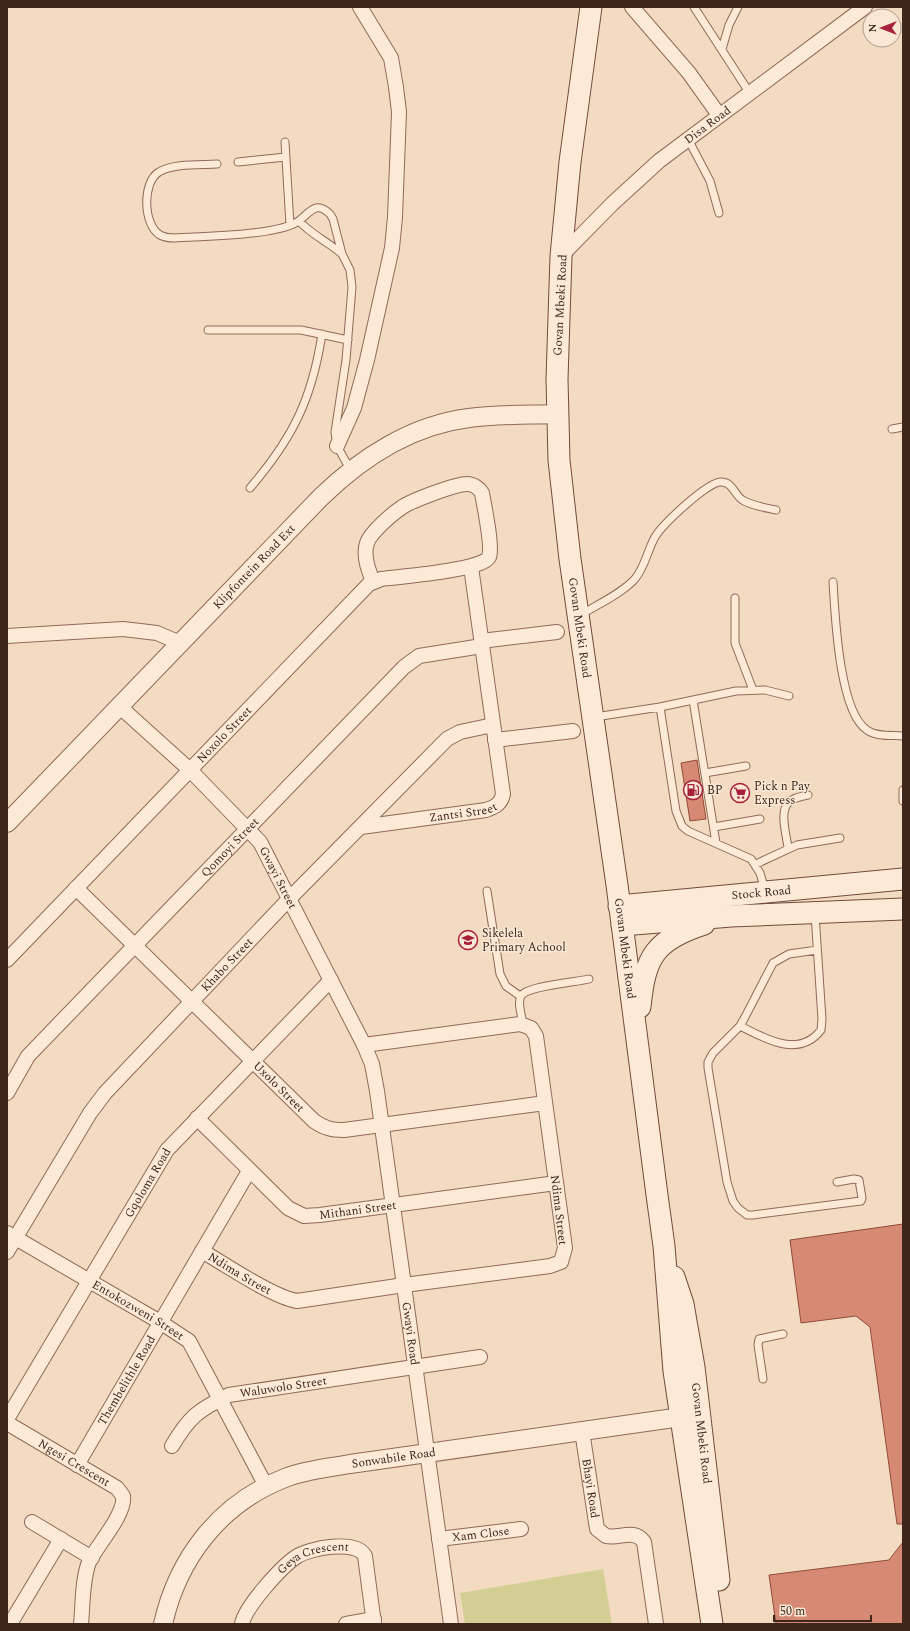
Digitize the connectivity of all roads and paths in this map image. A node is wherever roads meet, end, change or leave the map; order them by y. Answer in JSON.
{"nodes":[{"id":1,"x":360,"y":7,"type":"edge"},
{"id":2,"x":591,"y":7,"type":"edge"},
{"id":3,"x":632,"y":7,"type":"edge"},
{"id":4,"x":694,"y":7,"type":"edge"},
{"id":5,"x":738,"y":7,"type":"edge"},
{"id":6,"x":865,"y":7,"type":"edge"},
{"id":7,"x":722,"y":49,"type":"junction"},
{"id":8,"x":749,"y":92,"type":"junction"},
{"id":9,"x":719,"y":114,"type":"junction"},
{"id":10,"x":688,"y":139,"type":"junction"},
{"id":11,"x":285,"y":142,"type":"dead end"},
{"id":12,"x":286,"y":157,"type":"junction"},
{"id":13,"x":238,"y":162,"type":"dead end"},
{"id":14,"x":217,"y":164,"type":"dead end"},
{"id":15,"x":719,"y":213,"type":"dead end"},
{"id":16,"x":299,"y":221,"type":"junction"},
{"id":17,"x":290,"y":225,"type":"junction"},
{"id":18,"x":342,"y":254,"type":"junction"},
{"id":19,"x":561,"y":256,"type":"junction"},
{"id":20,"x":208,"y":330,"type":"dead end"},
{"id":21,"x":322,"y":334,"type":"junction"},
{"id":22,"x":348,"y":340,"type":"junction"},
{"id":23,"x":557,"y":414,"type":"junction"},
{"id":24,"x":903,"y":427,"type":"edge"},
{"id":25,"x":892,"y":429,"type":"dead end"},
{"id":26,"x":337,"y":446,"type":"junction"},
{"id":27,"x":350,"y":469,"type":"junction"},
{"id":28,"x":250,"y":488,"type":"dead end"},
{"id":29,"x":776,"y":510,"type":"dead end"},
{"id":30,"x":471,"y":567,"type":"junction"},
{"id":31,"x":373,"y":581,"type":"junction"},
{"id":32,"x":833,"y":582,"type":"dead end"},
{"id":33,"x":734,"y":598,"type":"dead end"},
{"id":34,"x":578,"y":616,"type":"junction"},
{"id":35,"x":557,"y":632,"type":"dead end"},
{"id":36,"x":7,"y":636,"type":"edge"},
{"id":37,"x":180,"y":643,"type":"junction"},
{"id":38,"x":482,"y":644,"type":"junction"},
{"id":39,"x":754,"y":690,"type":"junction"},
{"id":40,"x":789,"y":696,"type":"dead end"},
{"id":41,"x":693,"y":700,"type":"junction"},
{"id":42,"x":119,"y":706,"type":"junction"},
{"id":43,"x":660,"y":707,"type":"junction"},
{"id":44,"x":593,"y":717,"type":"junction"},
{"id":45,"x":493,"y":726,"type":"junction"},
{"id":46,"x":573,"y":731,"type":"dead end"},
{"id":47,"x":903,"y":736,"type":"edge"},
{"id":48,"x":495,"y":740,"type":"junction"},
{"id":49,"x":746,"y":766,"type":"dead end"},
{"id":50,"x":190,"y":770,"type":"junction"},
{"id":51,"x":705,"y":773,"type":"junction"},
{"id":52,"x":903,"y":790,"type":"edge"},
{"id":53,"x":808,"y":795,"type":"dead end"},
{"id":54,"x":903,"y":800,"type":"edge"},
{"id":55,"x":760,"y":818,"type":"dead end"},
{"id":56,"x":7,"y":823,"type":"edge"},
{"id":57,"x":247,"y":827,"type":"junction"},
{"id":58,"x":361,"y":827,"type":"junction"},
{"id":59,"x":714,"y":827,"type":"junction"},
{"id":60,"x":840,"y":838,"type":"dead end"},
{"id":61,"x":716,"y":843,"type":"junction"},
{"id":62,"x":788,"y":848,"type":"junction"},
{"id":63,"x":756,"y":864,"type":"junction"},
{"id":64,"x":903,"y":879,"type":"edge"},
{"id":65,"x":76,"y":888,"type":"junction"},
{"id":66,"x":488,"y":891,"type":"dead end"},
{"id":67,"x":289,"y":899,"type":"junction"},
{"id":68,"x":768,"y":903,"type":"junction"},
{"id":69,"x":903,"y":909,"type":"edge"},
{"id":70,"x":815,"y":912,"type":"junction"},
{"id":71,"x":620,"y":915,"type":"junction"},
{"id":72,"x":731,"y":916,"type":"junction"},
{"id":73,"x":135,"y":946,"type":"junction"},
{"id":74,"x":817,"y":950,"type":"junction"},
{"id":75,"x":7,"y":960,"type":"edge"},
{"id":76,"x":331,"y":980,"type":"junction"},
{"id":77,"x":590,"y":980,"type":"dead end"},
{"id":78,"x":520,"y":996,"type":"junction"},
{"id":79,"x":193,"y":1002,"type":"junction"},
{"id":80,"x":523,"y":1024,"type":"junction"},
{"id":81,"x":740,"y":1026,"type":"junction"},
{"id":82,"x":636,"y":1031,"type":"junction"},
{"id":83,"x":364,"y":1045,"type":"junction"},
{"id":84,"x":252,"y":1060,"type":"junction"},
{"id":85,"x":7,"y":1093,"type":"edge"},
{"id":86,"x":545,"y":1103,"type":"junction"},
{"id":87,"x":197,"y":1118,"type":"junction"},
{"id":88,"x":382,"y":1125,"type":"junction"},
{"id":89,"x":249,"y":1171,"type":"junction"},
{"id":90,"x":837,"y":1182,"type":"dead end"},
{"id":91,"x":556,"y":1183,"type":"junction"},
{"id":92,"x":393,"y":1206,"type":"junction"},
{"id":93,"x":11,"y":1235,"type":"edge"},
{"id":94,"x":202,"y":1251,"type":"junction"},
{"id":95,"x":7,"y":1252,"type":"edge"},
{"id":96,"x":89,"y":1281,"type":"junction"},
{"id":97,"x":404,"y":1285,"type":"junction"},
{"id":98,"x":160,"y":1322,"type":"junction"},
{"id":99,"x":783,"y":1334,"type":"dead end"},
{"id":100,"x":480,"y":1357,"type":"dead end"},
{"id":101,"x":415,"y":1367,"type":"junction"},
{"id":102,"x":763,"y":1380,"type":"dead end"},
{"id":103,"x":220,"y":1399,"type":"junction"},
{"id":104,"x":691,"y":1415,"type":"junction"},
{"id":105,"x":7,"y":1419,"type":"edge"},
{"id":106,"x":7,"y":1422,"type":"edge"},
{"id":107,"x":582,"y":1431,"type":"junction"},
{"id":108,"x":172,"y":1446,"type":"dead end"},
{"id":109,"x":428,"y":1453,"type":"junction"},
{"id":110,"x":77,"y":1465,"type":"junction"},
{"id":111,"x":266,"y":1486,"type":"junction"},
{"id":112,"x":32,"y":1522,"type":"dead end"},
{"id":113,"x":521,"y":1529,"type":"dead end"},
{"id":114,"x":61,"y":1539,"type":"junction"},
{"id":115,"x":439,"y":1539,"type":"junction"},
{"id":116,"x":92,"y":1558,"type":"junction"},
{"id":117,"x":374,"y":1622,"type":"edge"},
{"id":118,"x":10,"y":1624,"type":"edge"},
{"id":119,"x":82,"y":1624,"type":"edge"},
{"id":120,"x":163,"y":1624,"type":"edge"},
{"id":121,"x":242,"y":1624,"type":"edge"},
{"id":122,"x":346,"y":1624,"type":"edge"},
{"id":123,"x":451,"y":1624,"type":"edge"},
{"id":124,"x":656,"y":1624,"type":"edge"},
{"id":125,"x":712,"y":1624,"type":"edge"},
{"id":126,"x":723,"y":1624,"type":"edge"}],
"edges":[{"from":1,"to":26,"type":"street"},
{"from":2,"to":19,"type":"main road","name":"Govan Mbeki Road"},
{"from":3,"to":9,"type":"street"},
{"from":4,"to":7,"type":"lane"},
{"from":5,"to":7,"type":"lane"},
{"from":6,"to":8,"type":"street","name":"Disa Road"},
{"from":7,"to":8,"type":"lane"},
{"from":8,"to":9,"type":"street","name":"Disa Road"},
{"from":9,"to":10,"type":"street","name":"Disa Road"},
{"from":10,"to":15,"type":"lane"},
{"from":10,"to":19,"type":"street","name":"Disa Road"},
{"from":11,"to":12,"type":"lane"},
{"from":12,"to":13,"type":"lane"},
{"from":12,"to":17,"type":"lane"},
{"from":14,"to":17,"type":"lane"},
{"from":16,"to":17,"type":"lane"},
{"from":16,"to":18,"type":"lane"},
{"from":16,"to":18,"type":"lane"},
{"from":18,"to":22,"type":"lane"},
{"from":19,"to":23,"type":"main road","name":"Govan Mbeki Road"},
{"from":20,"to":21,"type":"lane"},
{"from":21,"to":22,"type":"lane"},
{"from":21,"to":28,"type":"lane"},
{"from":22,"to":26,"type":"lane"},
{"from":23,"to":27,"type":"street","name":"Klipfontein Road Ext"},
{"from":23,"to":34,"type":"main road","name":"Govan Mbeki Road"},
{"from":24,"to":25,"type":"lane"},
{"from":26,"to":27,"type":"lane"},
{"from":27,"to":37,"type":"street","name":"Klipfontein Road Ext"},
{"from":29,"to":34,"type":"lane"},
{"from":30,"to":31,"type":"street"},
{"from":30,"to":31,"type":"street"},
{"from":30,"to":38,"type":"street","name":"Zantsi Street"},
{"from":31,"to":50,"type":"street","name":"Noxolo Street"},
{"from":32,"to":47,"type":"lane"},
{"from":33,"to":39,"type":"lane"},
{"from":34,"to":44,"type":"main road","name":"Govan Mbeki Road"},
{"from":35,"to":38,"type":"street"},
{"from":36,"to":37,"type":"street"},
{"from":37,"to":42,"type":"street","name":"Klipfontein Road Ext"},
{"from":38,"to":45,"type":"street","name":"Zantsi Street"},
{"from":38,"to":57,"type":"street","name":"Qomoyi Street"},
{"from":39,"to":40,"type":"lane"},
{"from":39,"to":41,"type":"lane"},
{"from":41,"to":43,"type":"lane"},
{"from":41,"to":51,"type":"lane"},
{"from":42,"to":50,"type":"street","name":"Gwayi Street"},
{"from":42,"to":56,"type":"street","name":"Klipfontein Road Ext"},
{"from":43,"to":44,"type":"lane"},
{"from":43,"to":61,"type":"lane"},
{"from":44,"to":71,"type":"main road","name":"Govan Mbeki Road"},
{"from":45,"to":48,"type":"street","name":"Zantsi Street"},
{"from":45,"to":58,"type":"street","name":"Khabo Street"},
{"from":46,"to":48,"type":"street"},
{"from":48,"to":58,"type":"street","name":"Zantsi Street"},
{"from":49,"to":51,"type":"lane"},
{"from":50,"to":57,"type":"street","name":"Gwayi Street"},
{"from":50,"to":65,"type":"street","name":"Noxolo Street"},
{"from":51,"to":59,"type":"lane"},
{"from":52,"to":54,"type":"lane"},
{"from":53,"to":62,"type":"lane"},
{"from":55,"to":59,"type":"lane"},
{"from":57,"to":67,"type":"street","name":"Gwayi Street"},
{"from":57,"to":73,"type":"street","name":"Qomoyi Street"},
{"from":58,"to":67,"type":"street","name":"Khabo Street"},
{"from":59,"to":61,"type":"lane"},
{"from":60,"to":62,"type":"lane"},
{"from":61,"to":63,"type":"lane"},
{"from":62,"to":63,"type":"lane"},
{"from":63,"to":68,"type":"lane"},
{"from":64,"to":68,"type":"main road","name":"Stock Road"},
{"from":65,"to":73,"type":"street","name":"Uxolo Street"},
{"from":65,"to":75,"type":"street","name":"Noxolo Street"},
{"from":66,"to":78,"type":"lane"},
{"from":67,"to":76,"type":"street","name":"Gwayi Street"},
{"from":67,"to":79,"type":"street","name":"Khabo Street"},
{"from":68,"to":70,"type":"main road","name":"Stock Road"},
{"from":68,"to":71,"type":"main road","name":"Stock Road"},
{"from":68,"to":72,"type":"main road","name":"Stock Road"},
{"from":69,"to":70,"type":"main road","name":"Stock Road"},
{"from":70,"to":74,"type":"lane"},
{"from":71,"to":72,"type":"main road","name":"Stock Road"},
{"from":71,"to":82,"type":"main road","name":"Govan Mbeki Road"},
{"from":72,"to":82,"type":"main road"},
{"from":73,"to":79,"type":"street","name":"Uxolo Street"},
{"from":73,"to":85,"type":"street","name":"Qomoyi Street"},
{"from":74,"to":81,"type":"lane"},
{"from":74,"to":81,"type":"lane"},
{"from":76,"to":83,"type":"street","name":"Gwayi Street"},
{"from":76,"to":84,"type":"street","name":"Gqoloma Road"},
{"from":77,"to":78,"type":"lane"},
{"from":78,"to":80,"type":"lane"},
{"from":79,"to":84,"type":"street","name":"Uxolo Street"},
{"from":79,"to":93,"type":"street","name":"Khabo Street"},
{"from":80,"to":83,"type":"street"},
{"from":80,"to":86,"type":"street","name":"Ndima Street"},
{"from":81,"to":90,"type":"lane"},
{"from":82,"to":104,"type":"main road","name":"Govan Mbeki Road"},
{"from":83,"to":88,"type":"street","name":"Gwayi Road"},
{"from":84,"to":87,"type":"street","name":"Gqoloma Road"},
{"from":84,"to":88,"type":"street","name":"Uxolo Street"},
{"from":86,"to":88,"type":"street","name":"Uxolo Street"},
{"from":86,"to":91,"type":"street","name":"Ndima Street"},
{"from":87,"to":89,"type":"street","name":"Mithani Street"},
{"from":87,"to":96,"type":"street","name":"Gqoloma Road"},
{"from":88,"to":92,"type":"street","name":"Gwayi Road"},
{"from":89,"to":92,"type":"street","name":"Mithani Street"},
{"from":89,"to":94,"type":"street","name":"Thembelithle Road"},
{"from":91,"to":92,"type":"street","name":"Mithani Street"},
{"from":91,"to":97,"type":"street","name":"Ndima Street"},
{"from":92,"to":97,"type":"street","name":"Gwayi Road"},
{"from":93,"to":95,"type":"street","name":"Khabo Street"},
{"from":93,"to":96,"type":"street","name":"Entokozweni Street"},
{"from":94,"to":97,"type":"street","name":"Ndima Street"},
{"from":94,"to":98,"type":"street","name":"Thembelithle Road"},
{"from":96,"to":98,"type":"street","name":"Entokozweni Street"},
{"from":96,"to":105,"type":"street","name":"Gqoloma Road"},
{"from":97,"to":101,"type":"street","name":"Gwayi Road"},
{"from":98,"to":103,"type":"street","name":"Entokozweni Street"},
{"from":98,"to":110,"type":"street","name":"Thembelithle Road"},
{"from":99,"to":102,"type":"lane"},
{"from":100,"to":101,"type":"street","name":"Waluwolo Street"},
{"from":101,"to":103,"type":"street","name":"Waluwolo Street"},
{"from":101,"to":109,"type":"street","name":"Gwayi Road"},
{"from":103,"to":108,"type":"street","name":"Waluwolo Street"},
{"from":103,"to":111,"type":"street","name":"Entokozweni Street"},
{"from":104,"to":107,"type":"street","name":"Sonwabile Road"},
{"from":104,"to":125,"type":"main road","name":"Govan Mbeki Road"},
{"from":104,"to":126,"type":"main road","name":"Govan Mbeki Road"},
{"from":106,"to":110,"type":"street","name":"Ngesi Crescent"},
{"from":107,"to":109,"type":"street","name":"Sonwabile Road"},
{"from":107,"to":124,"type":"street","name":"Bhayi Road"},
{"from":109,"to":111,"type":"street","name":"Sonwabile Road"},
{"from":109,"to":115,"type":"street","name":"Gwayi Road"},
{"from":110,"to":116,"type":"street","name":"Ngesi Crescent"},
{"from":111,"to":120,"type":"street","name":"Sonwabile Road"},
{"from":112,"to":114,"type":"street"},
{"from":113,"to":115,"type":"street","name":"Xam Close"},
{"from":114,"to":116,"type":"street"},
{"from":114,"to":118,"type":"street"},
{"from":115,"to":123,"type":"street","name":"Gwayi Road"},
{"from":116,"to":119,"type":"street","name":"Ngesi Crescent"},
{"from":117,"to":121,"type":"street","name":"Geya Crescent"},
{"from":117,"to":122,"type":"street"}]}
